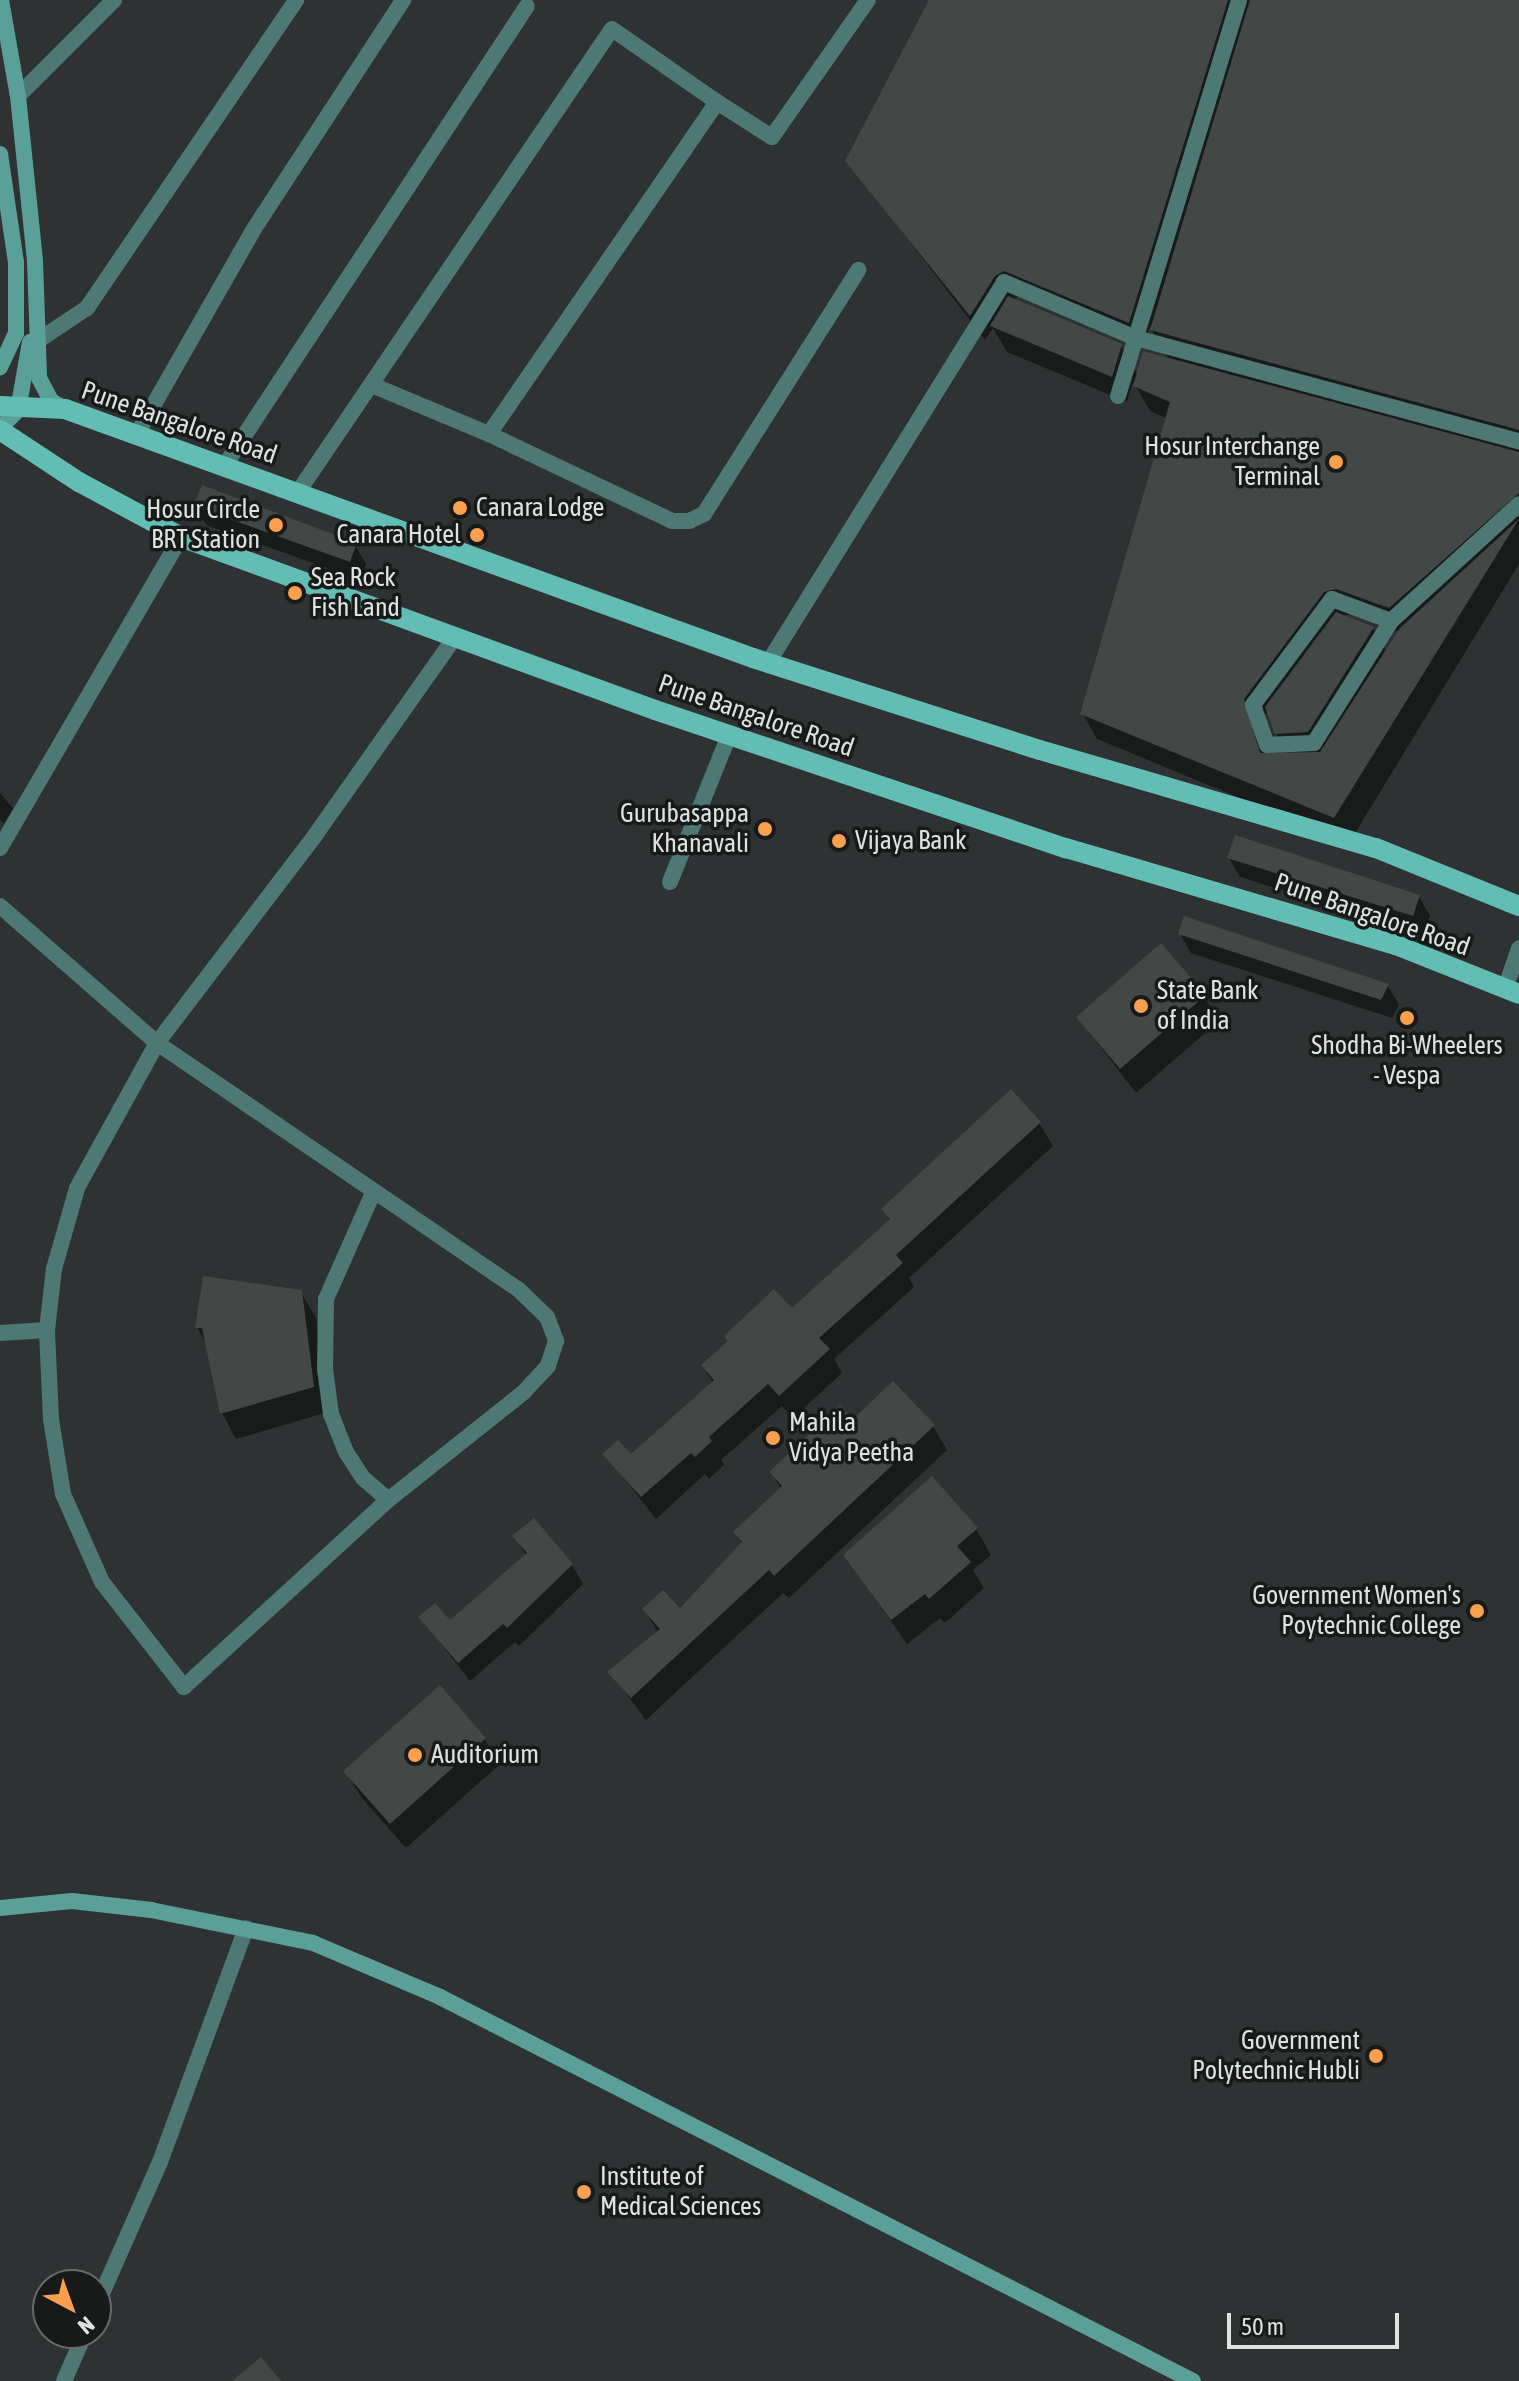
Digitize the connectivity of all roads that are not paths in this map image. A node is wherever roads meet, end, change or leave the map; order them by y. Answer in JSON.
{"nodes":[{"id":1,"x":1,"y":0,"type":"edge"},
{"id":2,"x":114,"y":0,"type":"edge"},
{"id":3,"x":296,"y":0,"type":"edge"},
{"id":4,"x":403,"y":0,"type":"edge"},
{"id":5,"x":868,"y":0,"type":"edge"},
{"id":6,"x":1239,"y":0,"type":"edge"},
{"id":7,"x":527,"y":6,"type":"dead end"},
{"id":8,"x":18,"y":96,"type":"junction"},
{"id":9,"x":717,"y":102,"type":"junction"},
{"id":10,"x":0,"y":154,"type":"edge"},
{"id":11,"x":858,"y":270,"type":"dead end"},
{"id":12,"x":35,"y":314,"type":"junction"},
{"id":13,"x":1136,"y":338,"type":"junction"},
{"id":14,"x":36,"y":342,"type":"junction"},
{"id":15,"x":0,"y":368,"type":"edge"},
{"id":16,"x":372,"y":385,"type":"junction"},
{"id":17,"x":1118,"y":396,"type":"dead end"},
{"id":18,"x":9,"y":408,"type":"edge"},
{"id":19,"x":65,"y":409,"type":"junction"},
{"id":20,"x":0,"y":429,"type":"edge"},
{"id":21,"x":137,"y":434,"type":"junction"},
{"id":22,"x":489,"y":434,"type":"junction"},
{"id":23,"x":1519,"y":441,"type":"edge"},
{"id":24,"x":225,"y":465,"type":"junction"},
{"id":25,"x":298,"y":492,"type":"junction"},
{"id":26,"x":1519,"y":504,"type":"edge"},
{"id":27,"x":181,"y":537,"type":"junction"},
{"id":28,"x":1391,"y":621,"type":"junction"},
{"id":29,"x":455,"y":637,"type":"junction"},
{"id":30,"x":768,"y":663,"type":"junction"},
{"id":31,"x":729,"y":735,"type":"junction"},
{"id":32,"x":0,"y":848,"type":"edge"},
{"id":33,"x":670,"y":882,"type":"dead end"},
{"id":34,"x":0,"y":906,"type":"edge"},
{"id":35,"x":1519,"y":906,"type":"edge"},
{"id":36,"x":1519,"y":948,"type":"edge"},
{"id":37,"x":1512,"y":991,"type":"edge"},
{"id":38,"x":157,"y":1043,"type":"junction"},
{"id":39,"x":373,"y":1193,"type":"junction"},
{"id":40,"x":47,"y":1330,"type":"junction"},
{"id":41,"x":0,"y":1333,"type":"edge"},
{"id":42,"x":388,"y":1500,"type":"junction"},
{"id":43,"x":0,"y":1908,"type":"edge"},
{"id":44,"x":246,"y":1928,"type":"junction"},
{"id":45,"x":112,"y":2271,"type":"edge"},
{"id":46,"x":78,"y":2349,"type":"edge"},
{"id":47,"x":64,"y":2381,"type":"edge"},
{"id":48,"x":1193,"y":2381,"type":"edge"}],
"edges":[{"from":1,"to":8,"type":"street"},
{"from":2,"to":8,"type":"street"},
{"from":3,"to":14,"type":"street"},
{"from":4,"to":21,"type":"street"},
{"from":5,"to":9,"type":"street"},
{"from":6,"to":13,"type":"street"},
{"from":7,"to":24,"type":"street"},
{"from":8,"to":12,"type":"street"},
{"from":9,"to":16,"type":"street"},
{"from":9,"to":22,"type":"street"},
{"from":10,"to":15,"type":"street"},
{"from":11,"to":22,"type":"street"},
{"from":12,"to":14,"type":"street"},
{"from":12,"to":18,"type":"street"},
{"from":13,"to":17,"type":"street"},
{"from":13,"to":23,"type":"street"},
{"from":13,"to":30,"type":"street"},
{"from":14,"to":19,"type":"street"},
{"from":16,"to":22,"type":"street"},
{"from":16,"to":25,"type":"street"},
{"from":18,"to":19,"type":"main road","name":"Pune Bangalore Road"},
{"from":18,"to":20,"type":"street"},
{"from":19,"to":21,"type":"main road","name":"Pune Bangalore Road"},
{"from":20,"to":27,"type":"main road","name":"Pune Bangalore Road"},
{"from":21,"to":24,"type":"main road","name":"Pune Bangalore Road"},
{"from":24,"to":25,"type":"main road","name":"Pune Bangalore Road"},
{"from":25,"to":30,"type":"main road","name":"Pune Bangalore Road"},
{"from":26,"to":28,"type":"street"},
{"from":27,"to":29,"type":"main road","name":"Pune Bangalore Road"},
{"from":27,"to":32,"type":"street"},
{"from":28,"to":28,"type":"street"},
{"from":29,"to":31,"type":"main road","name":"Pune Bangalore Road"},
{"from":29,"to":38,"type":"street"},
{"from":30,"to":35,"type":"main road","name":"Pune Bangalore Road"},
{"from":31,"to":33,"type":"street"},
{"from":31,"to":37,"type":"main road","name":"Pune Bangalore Road"},
{"from":34,"to":38,"type":"street"},
{"from":36,"to":37,"type":"street"},
{"from":38,"to":39,"type":"street"},
{"from":38,"to":40,"type":"street"},
{"from":39,"to":42,"type":"street"},
{"from":39,"to":42,"type":"street"},
{"from":40,"to":41,"type":"street"},
{"from":40,"to":42,"type":"street"},
{"from":43,"to":44,"type":"street"},
{"from":44,"to":45,"type":"street"},
{"from":44,"to":48,"type":"street"},
{"from":46,"to":47,"type":"street"}]}
